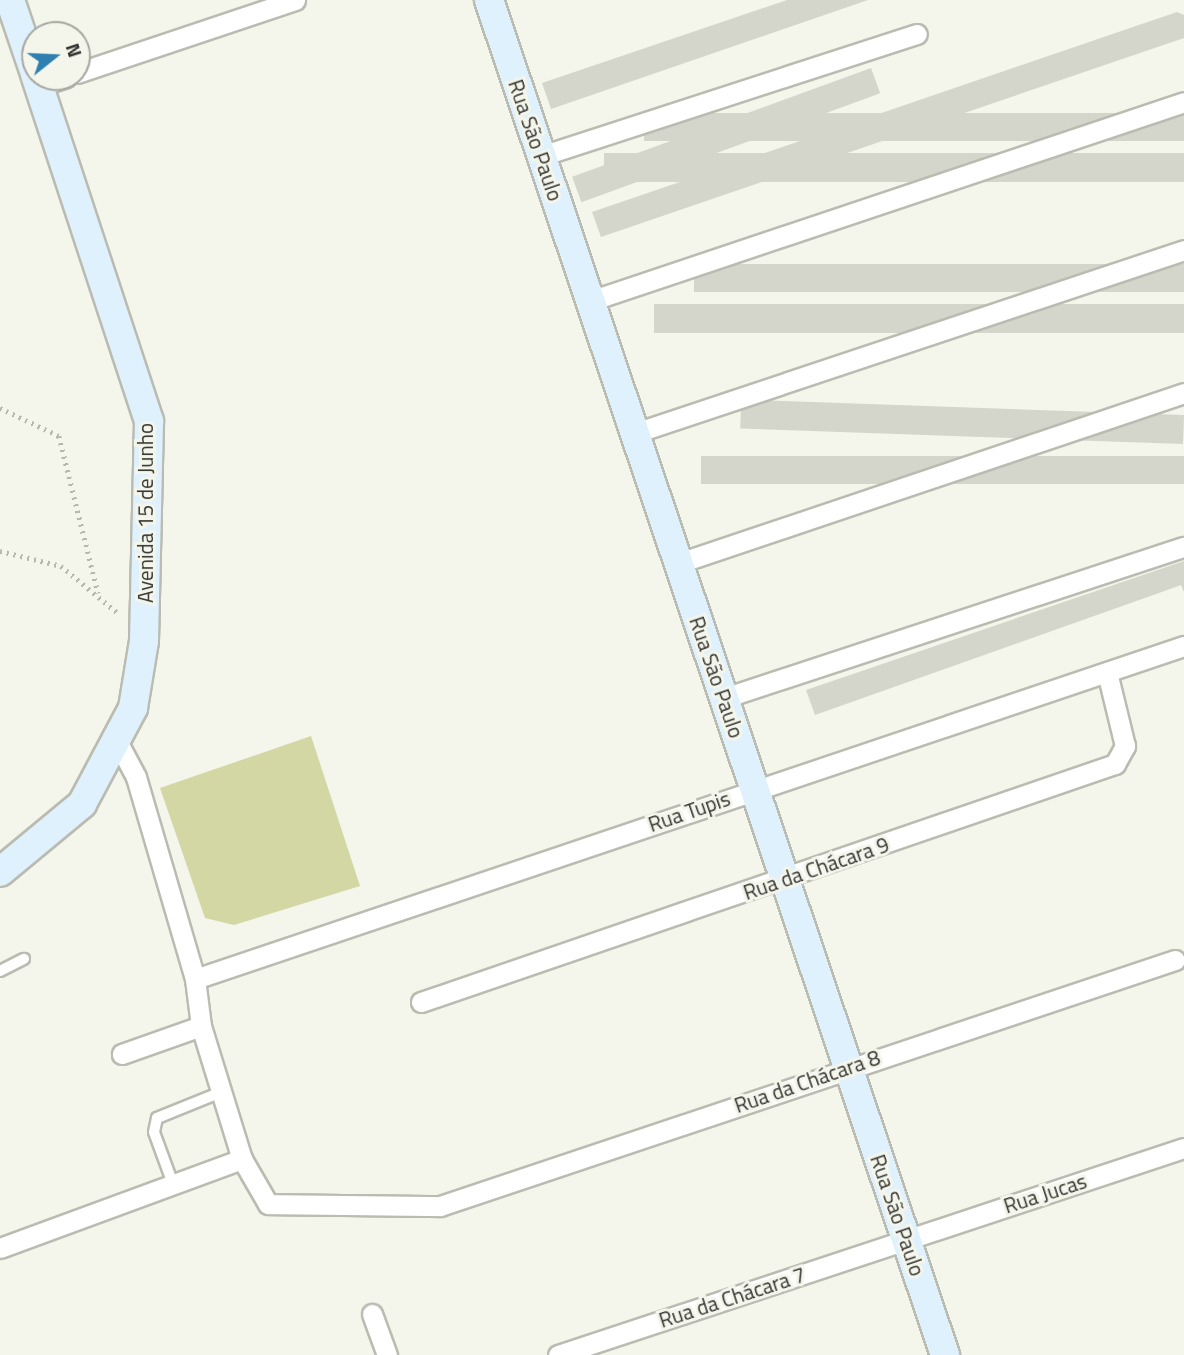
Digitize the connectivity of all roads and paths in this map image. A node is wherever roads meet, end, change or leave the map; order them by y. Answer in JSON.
{"nodes":[{"id":1,"x":10,"y":0,"type":"edge"},
{"id":2,"x":295,"y":0,"type":"edge"},
{"id":3,"x":489,"y":0,"type":"edge"},
{"id":4,"x":21,"y":32,"type":"edge"},
{"id":5,"x":917,"y":34,"type":"dead end"},
{"id":6,"x":91,"y":68,"type":"edge"},
{"id":7,"x":41,"y":91,"type":"edge"},
{"id":8,"x":1184,"y":102,"type":"edge"},
{"id":9,"x":541,"y":156,"type":"junction"},
{"id":10,"x":1184,"y":250,"type":"edge"},
{"id":11,"x":590,"y":300,"type":"junction"},
{"id":12,"x":1184,"y":393,"type":"edge"},
{"id":13,"x":0,"y":408,"type":"edge"},
{"id":14,"x":635,"y":433,"type":"junction"},
{"id":15,"x":1184,"y":547,"type":"edge"},
{"id":16,"x":0,"y":551,"type":"edge"},
{"id":17,"x":679,"y":563,"type":"junction"},
{"id":18,"x":98,"y":593,"type":"junction"},
{"id":19,"x":144,"y":641,"type":"junction"},
{"id":20,"x":1184,"y":646,"type":"edge"},
{"id":21,"x":1107,"y":672,"type":"junction"},
{"id":22,"x":724,"y":698,"type":"junction"},
{"id":23,"x":118,"y":743,"type":"junction"},
{"id":24,"x":755,"y":789,"type":"junction"},
{"id":25,"x":0,"y":872,"type":"edge"},
{"id":26,"x":785,"y":879,"type":"junction"},
{"id":27,"x":24,"y":959,"type":"dead end"},
{"id":28,"x":1175,"y":960,"type":"dead end"},
{"id":29,"x":0,"y":971,"type":"edge"},
{"id":30,"x":195,"y":979,"type":"junction"},
{"id":31,"x":421,"y":1002,"type":"dead end"},
{"id":32,"x":201,"y":1026,"type":"junction"},
{"id":33,"x":122,"y":1054,"type":"dead end"},
{"id":34,"x":848,"y":1067,"type":"junction"},
{"id":35,"x":221,"y":1092,"type":"junction"},
{"id":36,"x":1184,"y":1148,"type":"edge"},
{"id":37,"x":242,"y":1159,"type":"junction"},
{"id":38,"x":173,"y":1184,"type":"junction"},
{"id":39,"x":906,"y":1239,"type":"junction"},
{"id":40,"x":0,"y":1248,"type":"edge"},
{"id":41,"x":372,"y":1314,"type":"dead end"},
{"id":42,"x":387,"y":1355,"type":"edge"},
{"id":43,"x":558,"y":1355,"type":"edge"},
{"id":44,"x":946,"y":1355,"type":"edge"}],
"edges":[{"from":1,"to":4,"type":"street","name":"Avenida 15 de Junho"},
{"from":2,"to":6,"type":"street"},
{"from":3,"to":9,"type":"street","name":"Rua São Paulo"},
{"from":5,"to":9,"type":"street"},
{"from":7,"to":19,"type":"street","name":"Avenida 15 de Junho"},
{"from":8,"to":11,"type":"street"},
{"from":9,"to":11,"type":"street","name":"Rua São Paulo"},
{"from":10,"to":14,"type":"street"},
{"from":11,"to":14,"type":"street","name":"Rua São Paulo"},
{"from":12,"to":17,"type":"street"},
{"from":13,"to":18,"type":"path"},
{"from":14,"to":17,"type":"street","name":"Rua São Paulo"},
{"from":15,"to":22,"type":"street"},
{"from":16,"to":18,"type":"path"},
{"from":17,"to":22,"type":"street","name":"Rua São Paulo"},
{"from":18,"to":19,"type":"path"},
{"from":19,"to":23,"type":"street","name":"Avenida 15 de Junho"},
{"from":20,"to":21,"type":"street","name":"Rua Tupis"},
{"from":21,"to":24,"type":"street","name":"Rua Tupis"},
{"from":21,"to":26,"type":"street","name":"Rua da Chácara 9"},
{"from":22,"to":24,"type":"street","name":"Rua São Paulo"},
{"from":23,"to":25,"type":"street","name":"Avenida 15 de Junho"},
{"from":23,"to":30,"type":"street"},
{"from":24,"to":26,"type":"street","name":"Rua São Paulo"},
{"from":24,"to":30,"type":"street","name":"Rua Tupis"},
{"from":26,"to":31,"type":"street","name":"Rua da Chácara 9"},
{"from":26,"to":34,"type":"street","name":"Rua São Paulo"},
{"from":27,"to":29,"type":"lane"},
{"from":28,"to":34,"type":"street","name":"Rua da Chácara 8"},
{"from":30,"to":32,"type":"street"},
{"from":32,"to":33,"type":"street"},
{"from":32,"to":35,"type":"street"},
{"from":34,"to":37,"type":"street","name":"Rua da Chácara 8"},
{"from":34,"to":39,"type":"street","name":"Rua São Paulo"},
{"from":35,"to":37,"type":"street"},
{"from":35,"to":38,"type":"lane"},
{"from":36,"to":39,"type":"street","name":"Rua Jucas"},
{"from":37,"to":38,"type":"street"},
{"from":38,"to":40,"type":"street"},
{"from":39,"to":43,"type":"street","name":"Rua da Chácara 7"},
{"from":39,"to":44,"type":"street","name":"Rua São Paulo"},
{"from":41,"to":42,"type":"street"}]}
